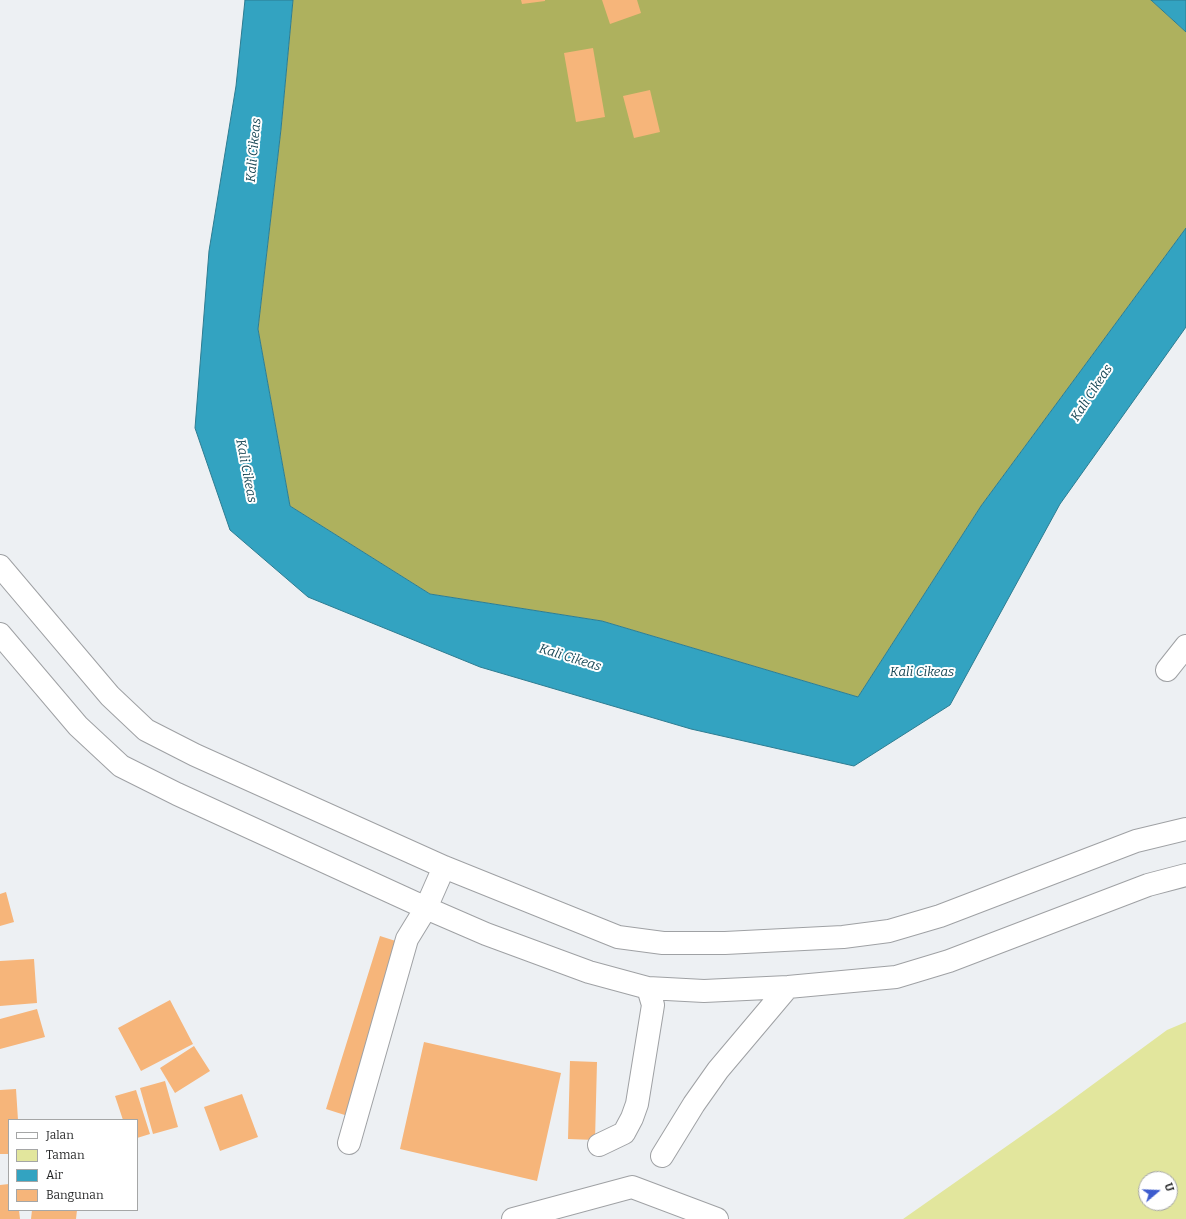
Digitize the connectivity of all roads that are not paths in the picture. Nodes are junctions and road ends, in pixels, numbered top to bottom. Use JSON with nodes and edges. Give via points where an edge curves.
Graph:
{"nodes":[{"id":1,"x":0,"y":566,"type":"edge"},
{"id":2,"x":0,"y":634,"type":"edge"},
{"id":3,"x":1186,"y":646,"type":"edge"},
{"id":4,"x":1167,"y":670,"type":"dead end"},
{"id":5,"x":1186,"y":829,"type":"edge"},
{"id":6,"x":444,"y":868,"type":"junction"},
{"id":7,"x":1186,"y":875,"type":"edge"},
{"id":8,"x":426,"y":908,"type":"junction"},
{"id":9,"x":648,"y":988,"type":"junction"},
{"id":10,"x":788,"y":988,"type":"junction"},
{"id":11,"x":349,"y":1143,"type":"dead end"},
{"id":12,"x":599,"y":1145,"type":"dead end"},
{"id":13,"x":662,"y":1156,"type":"dead end"},
{"id":14,"x":513,"y":1219,"type":"edge"},
{"id":15,"x":717,"y":1219,"type":"edge"}],
"edges":[{"from":1,"to":6,"type":"street","via":[[110,696],[146,730],[195,755]]},
{"from":2,"to":8,"type":"street","via":[[78,726],[121,766]]},
{"from":3,"to":4,"type":"street"},
{"from":5,"to":6,"type":"street","via":[[1136,841],[940,916],[889,931],[843,937],[725,943],[663,943],[618,937]]},
{"from":6,"to":8,"type":"street"},
{"from":7,"to":10,"type":"street","via":[[1148,885],[949,961],[896,977]]},
{"from":8,"to":9,"type":"street","via":[[486,934],[589,972]]},
{"from":8,"to":11,"type":"street","via":[[407,939]]},
{"from":9,"to":10,"type":"street","via":[[704,991]]},
{"from":9,"to":12,"type":"street","via":[[653,1005],[637,1104],[624,1133]]},
{"from":10,"to":13,"type":"street","via":[[718,1070]]},
{"from":14,"to":15,"type":"street","via":[[632,1187]]}]}
